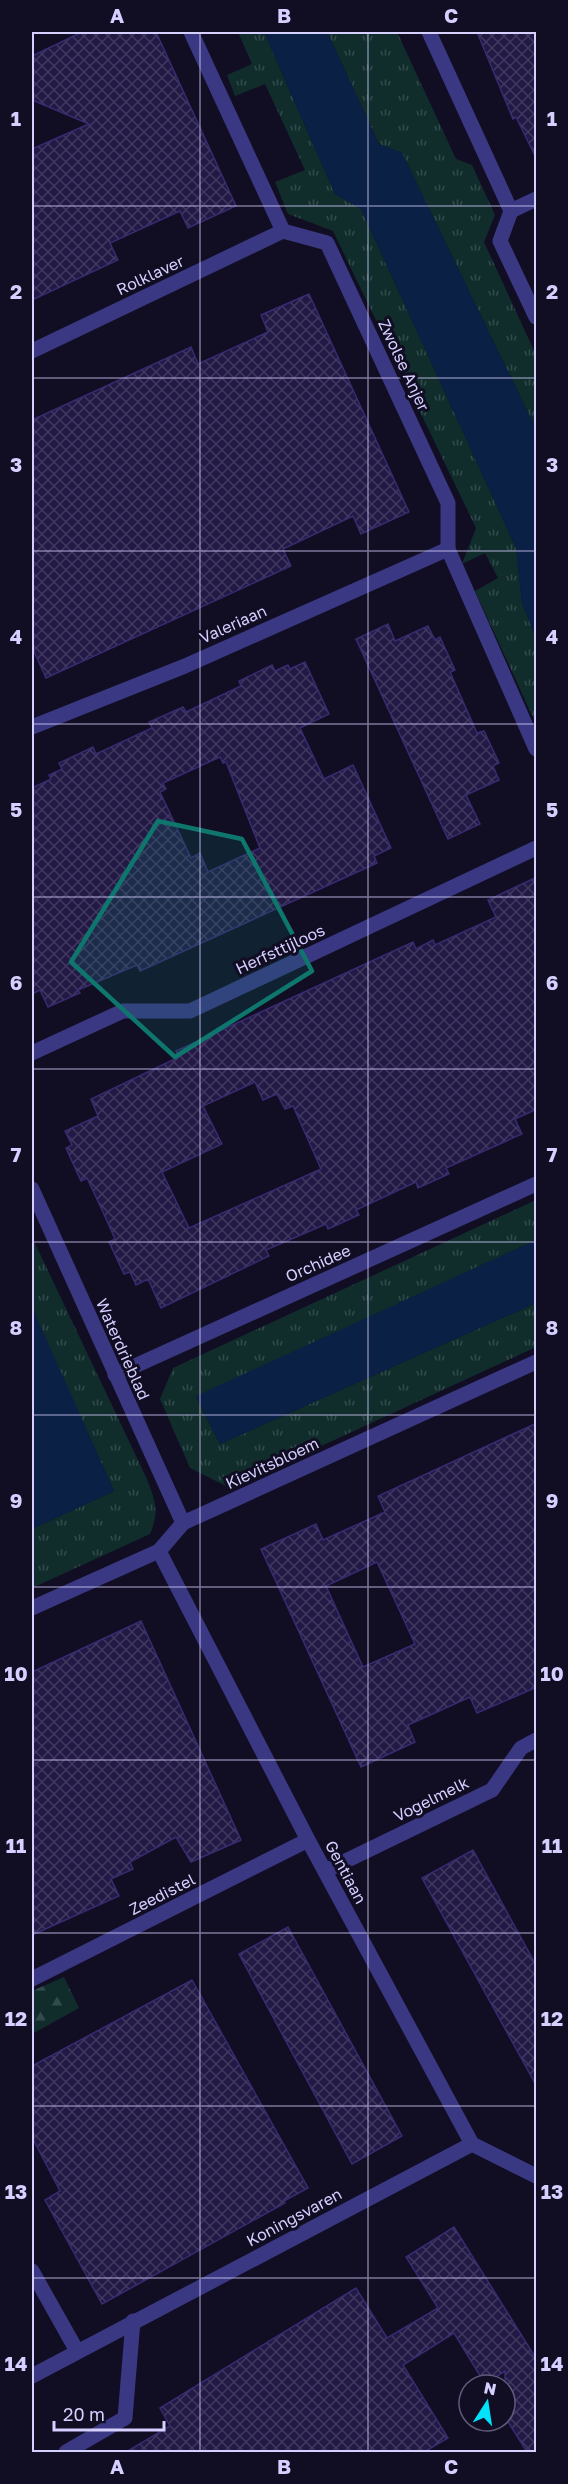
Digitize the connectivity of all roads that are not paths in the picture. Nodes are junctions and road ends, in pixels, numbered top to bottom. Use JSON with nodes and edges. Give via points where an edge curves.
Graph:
{"nodes":[{"id":1,"x":191,"y":32,"type":"edge"},
{"id":2,"x":429,"y":32,"type":"edge"},
{"id":3,"x":537,"y":199,"type":"edge"},
{"id":4,"x":512,"y":211,"type":"junction"},
{"id":5,"x":283,"y":231,"type":"junction"},
{"id":6,"x":537,"y":317,"type":"edge"},
{"id":7,"x":32,"y":351,"type":"edge"},
{"id":8,"x":448,"y":549,"type":"junction"},
{"id":9,"x":32,"y":727,"type":"edge"},
{"id":10,"x":537,"y":749,"type":"edge"},
{"id":11,"x":537,"y":848,"type":"edge"},
{"id":12,"x":32,"y":1053,"type":"edge"},
{"id":13,"x":537,"y":1184,"type":"edge"},
{"id":14,"x":32,"y":1189,"type":"edge"},
{"id":15,"x":537,"y":1362,"type":"edge"},
{"id":16,"x":115,"y":1375,"type":"junction"},
{"id":17,"x":183,"y":1523,"type":"junction"},
{"id":18,"x":159,"y":1551,"type":"junction"},
{"id":19,"x":32,"y":1608,"type":"edge"},
{"id":20,"x":537,"y":1740,"type":"edge"},
{"id":21,"x":308,"y":1840,"type":"junction"},
{"id":22,"x":325,"y":1871,"type":"junction"},
{"id":23,"x":32,"y":1979,"type":"edge"},
{"id":24,"x":472,"y":2144,"type":"junction"},
{"id":25,"x":537,"y":2176,"type":"edge"},
{"id":26,"x":32,"y":2271,"type":"edge"},
{"id":27,"x":133,"y":2321,"type":"junction"},
{"id":28,"x":77,"y":2351,"type":"junction"},
{"id":29,"x":32,"y":2376,"type":"edge"},
{"id":30,"x":66,"y":2452,"type":"edge"}],
"edges":[{"from":1,"to":5,"type":"street"},
{"from":2,"to":4,"type":"street"},
{"from":3,"to":4,"type":"street"},
{"from":4,"to":6,"type":"street","via":[[500,241]]},
{"from":5,"to":7,"type":"street","name":"Rolklaver"},
{"from":5,"to":8,"type":"street","name":"Zwolse Anjer","via":[[327,243],[448,503]]},
{"from":8,"to":9,"type":"street","name":"Valeriaan","via":[[185,666]]},
{"from":8,"to":10,"type":"street","name":"Zwolse Anjer"},
{"from":11,"to":12,"type":"street","name":"Herfsttijloos","via":[[190,1011],[123,1011]]},
{"from":13,"to":16,"type":"street","name":"Orchidee"},
{"from":14,"to":16,"type":"street","name":"Waterdrieblad"},
{"from":15,"to":17,"type":"street","name":"Kievitsbloem"},
{"from":16,"to":17,"type":"street","name":"Waterdrieblad"},
{"from":17,"to":18,"type":"street","name":"Kievitsbloem"},
{"from":18,"to":19,"type":"street","name":"Kievitsbloem"},
{"from":18,"to":21,"type":"street","name":"Gentiaan"},
{"from":20,"to":22,"type":"street","name":"Vogelmelk","via":[[520,1748],[492,1790]]},
{"from":21,"to":22,"type":"street","name":"Gentiaan"},
{"from":21,"to":23,"type":"street","name":"Zeedistel"},
{"from":22,"to":24,"type":"street","name":"Gentiaan"},
{"from":24,"to":25,"type":"street"},
{"from":24,"to":27,"type":"street","name":"Koningsvaren"},
{"from":26,"to":28,"type":"street"},
{"from":27,"to":28,"type":"street","name":"Koningsvaren"},
{"from":27,"to":30,"type":"street","via":[[125,2418]]},
{"from":28,"to":29,"type":"street","name":"Koningsvaren"}]}
